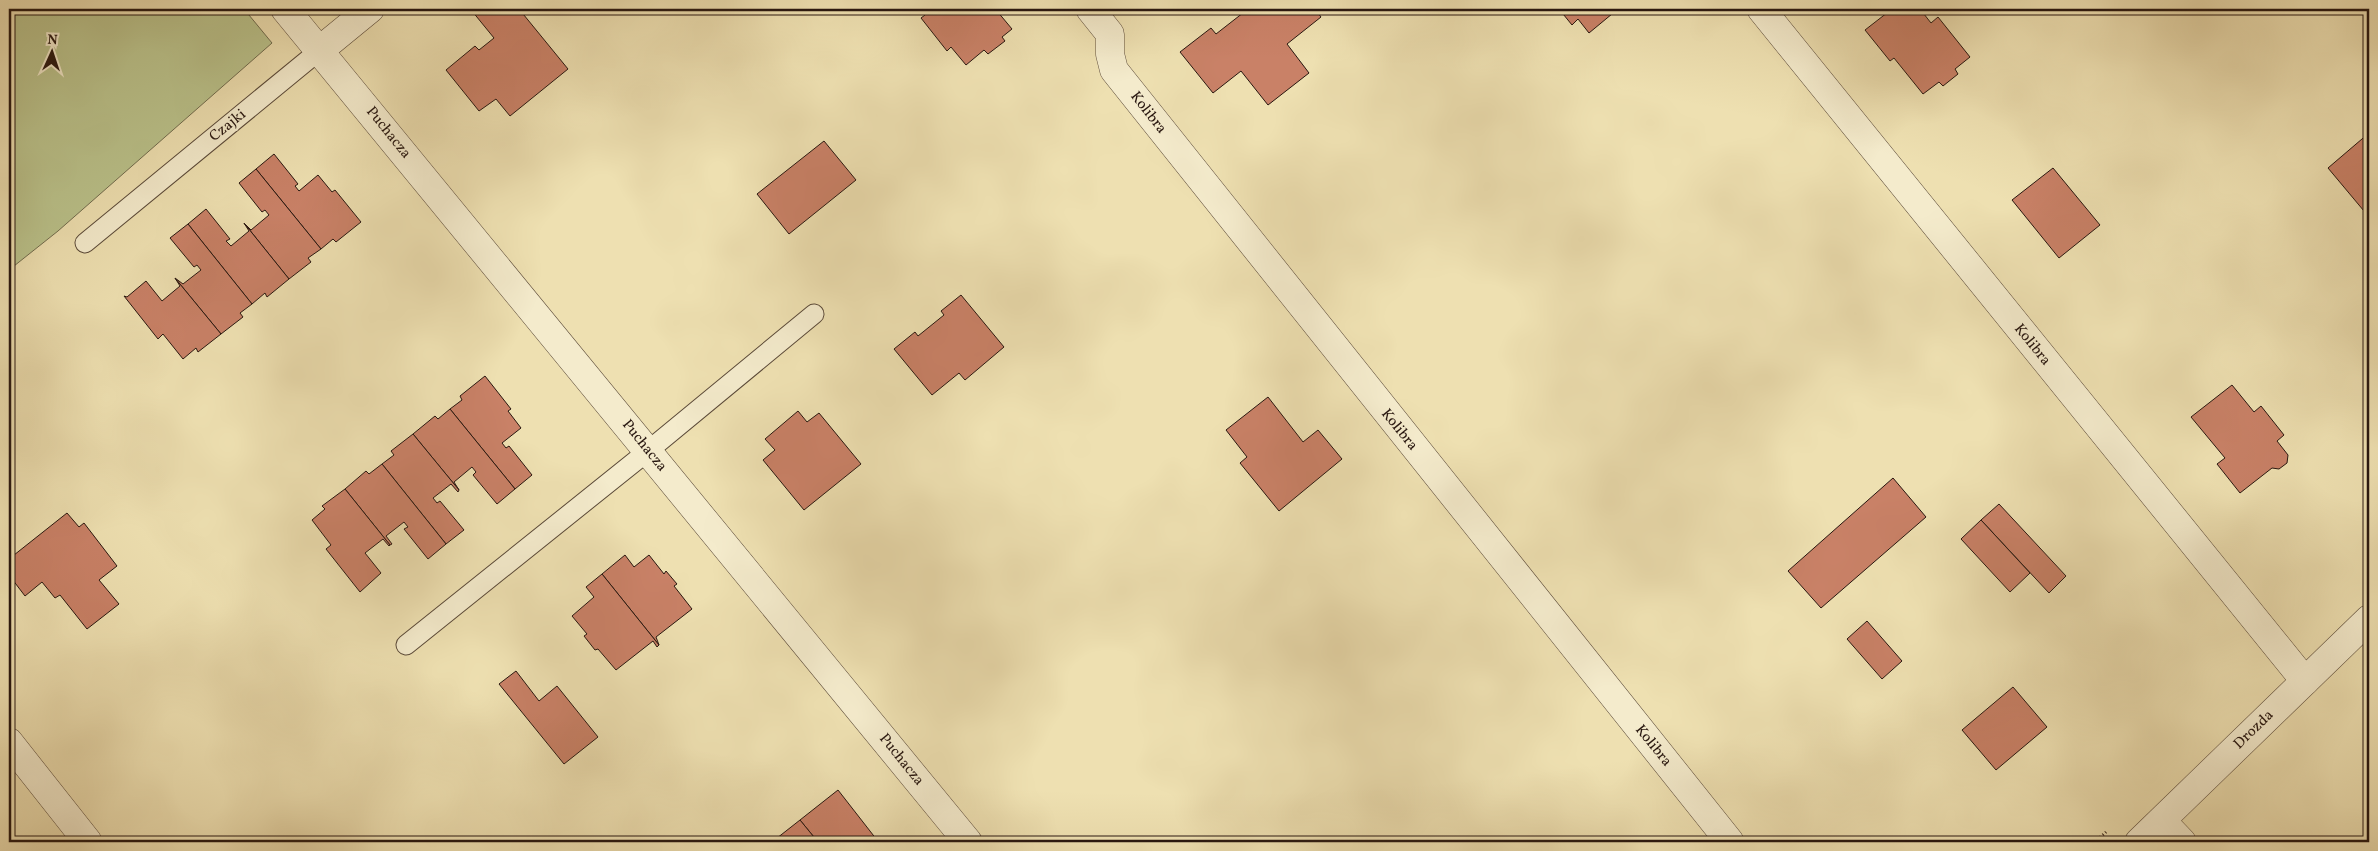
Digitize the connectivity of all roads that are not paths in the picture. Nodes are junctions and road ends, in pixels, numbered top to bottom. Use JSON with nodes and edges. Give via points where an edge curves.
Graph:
{"nodes":[{"id":1,"x":285,"y":9,"type":"edge"},
{"id":2,"x":370,"y":9,"type":"edge"},
{"id":3,"x":1090,"y":9,"type":"edge"},
{"id":4,"x":1761,"y":9,"type":"edge"},
{"id":5,"x":320,"y":50,"type":"junction"},
{"id":6,"x":85,"y":243,"type":"dead end"},
{"id":7,"x":814,"y":314,"type":"dead end"},
{"id":8,"x":648,"y":451,"type":"junction"},
{"id":9,"x":2369,"y":619,"type":"edge"},
{"id":10,"x":406,"y":645,"type":"dead end"},
{"id":11,"x":2305,"y":681,"type":"junction"},
{"id":12,"x":9,"y":742,"type":"edge"},
{"id":13,"x":2162,"y":821,"type":"junction"},
{"id":14,"x":88,"y":842,"type":"edge"},
{"id":15,"x":968,"y":842,"type":"edge"},
{"id":16,"x":1730,"y":842,"type":"edge"},
{"id":17,"x":2139,"y":842,"type":"edge"},
{"id":18,"x":2182,"y":842,"type":"edge"}],
"edges":[{"from":1,"to":5,"type":"street","name":"Puchacza"},
{"from":2,"to":5,"type":"street","name":"Czajki"},
{"from":3,"to":16,"type":"street","name":"Kolibra","via":[[1110,34],[1114,70]]},
{"from":4,"to":11,"type":"street","name":"Kolibra"},
{"from":5,"to":6,"type":"lane","name":"Czajki"},
{"from":5,"to":8,"type":"street","name":"Puchacza"},
{"from":7,"to":8,"type":"lane"},
{"from":8,"to":10,"type":"lane"},
{"from":8,"to":15,"type":"street","name":"Puchacza"},
{"from":9,"to":11,"type":"street","name":"Drozda"},
{"from":11,"to":13,"type":"street","name":"Drozda"},
{"from":12,"to":14,"type":"street"},
{"from":13,"to":17,"type":"street","name":"Drozda"},
{"from":13,"to":18,"type":"street"}]}
